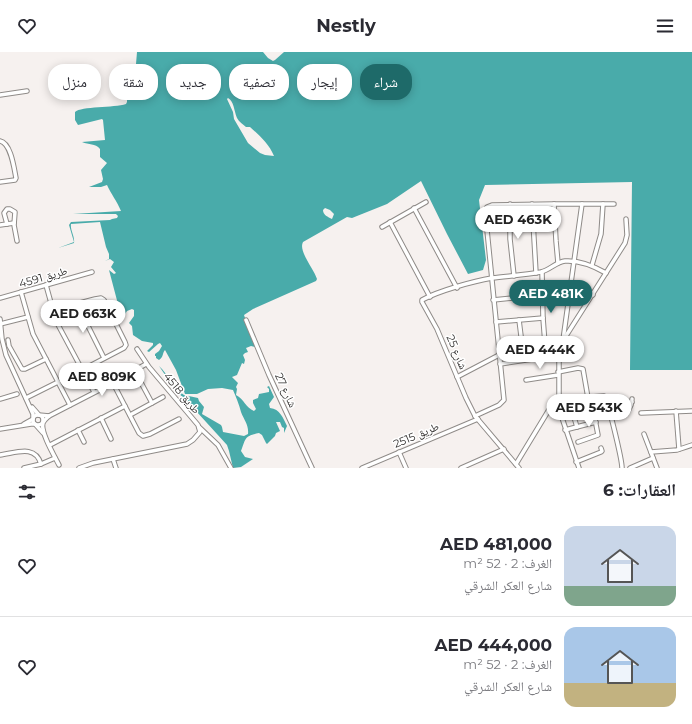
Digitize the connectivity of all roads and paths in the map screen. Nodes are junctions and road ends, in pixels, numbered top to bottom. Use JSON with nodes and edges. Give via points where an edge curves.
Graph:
{"nodes":[{"id":1,"x":27,"y":91,"type":"dead end"},
{"id":2,"x":0,"y":95,"type":"edge"},
{"id":3,"x":0,"y":141,"type":"edge"},
{"id":4,"x":0,"y":182,"type":"edge"},
{"id":5,"x":426,"y":202,"type":"dead end"},
{"id":6,"x":510,"y":204,"type":"junction"},
{"id":7,"x":532,"y":204,"type":"junction"},
{"id":8,"x":554,"y":204,"type":"junction"},
{"id":9,"x":582,"y":204,"type":"junction"},
{"id":10,"x":603,"y":204,"type":"junction"},
{"id":11,"x":614,"y":204,"type":"dead end"},
{"id":12,"x":414,"y":208,"type":"junction"},
{"id":13,"x":626,"y":219,"type":"dead end"},
{"id":14,"x":390,"y":222,"type":"junction"},
{"id":15,"x":14,"y":223,"type":"junction"},
{"id":16,"x":7,"y":224,"type":"junction"},
{"id":17,"x":0,"y":225,"type":"edge"},
{"id":18,"x":382,"y":227,"type":"dead end"},
{"id":19,"x":18,"y":240,"type":"dead end"},
{"id":20,"x":574,"y":262,"type":"junction"},
{"id":21,"x":558,"y":263,"type":"junction"},
{"id":22,"x":592,"y":265,"type":"junction"},
{"id":23,"x":92,"y":272,"type":"dead end"},
{"id":24,"x":542,"y":272,"type":"junction"},
{"id":25,"x":536,"y":273,"type":"junction"},
{"id":26,"x":606,"y":274,"type":"junction"},
{"id":27,"x":514,"y":276,"type":"junction"},
{"id":28,"x":491,"y":279,"type":"junction"},
{"id":29,"x":46,"y":285,"type":"junction"},
{"id":30,"x":571,"y":286,"type":"junction"},
{"id":31,"x":457,"y":288,"type":"junction"},
{"id":32,"x":21,"y":292,"type":"junction"},
{"id":33,"x":542,"y":295,"type":"junction"},
{"id":34,"x":593,"y":295,"type":"junction"},
{"id":35,"x":430,"y":297,"type":"junction"},
{"id":36,"x":0,"y":298,"type":"edge"},
{"id":37,"x":494,"y":300,"type":"junction"},
{"id":38,"x":76,"y":304,"type":"junction"},
{"id":39,"x":52,"y":310,"type":"junction"},
{"id":40,"x":28,"y":317,"type":"junction"},
{"id":41,"x":543,"y":318,"type":"junction"},
{"id":42,"x":0,"y":319,"type":"edge"},
{"id":43,"x":246,"y":320,"type":"dead end"},
{"id":44,"x":519,"y":320,"type":"junction"},
{"id":45,"x":496,"y":322,"type":"junction"},
{"id":46,"x":0,"y":324,"type":"edge"},
{"id":47,"x":8,"y":340,"type":"dead end"},
{"id":48,"x":563,"y":340,"type":"junction"},
{"id":49,"x":137,"y":349,"type":"dead end"},
{"id":50,"x":499,"y":355,"type":"junction"},
{"id":51,"x":559,"y":355,"type":"junction"},
{"id":52,"x":546,"y":357,"type":"junction"},
{"id":53,"x":104,"y":358,"type":"junction"},
{"id":54,"x":46,"y":359,"type":"junction"},
{"id":55,"x":524,"y":360,"type":"junction"},
{"id":56,"x":146,"y":364,"type":"junction"},
{"id":57,"x":500,"y":364,"type":"junction"},
{"id":58,"x":82,"y":370,"type":"junction"},
{"id":59,"x":558,"y":374,"type":"junction"},
{"id":60,"x":138,"y":377,"type":"dead end"},
{"id":61,"x":457,"y":377,"type":"junction"},
{"id":62,"x":526,"y":380,"type":"dead end"},
{"id":63,"x":58,"y":382,"type":"junction"},
{"id":64,"x":113,"y":383,"type":"junction"},
{"id":65,"x":94,"y":392,"type":"junction"},
{"id":66,"x":17,"y":394,"type":"dead end"},
{"id":67,"x":163,"y":397,"type":"dead end"},
{"id":68,"x":26,"y":398,"type":"junction"},
{"id":69,"x":588,"y":398,"type":"junction"},
{"id":70,"x":0,"y":400,"type":"edge"},
{"id":71,"x":632,"y":401,"type":"dead end"},
{"id":72,"x":152,"y":403,"type":"junction"},
{"id":73,"x":558,"y":404,"type":"junction"},
{"id":74,"x":70,"y":405,"type":"junction"},
{"id":75,"x":608,"y":405,"type":"junction"},
{"id":76,"x":125,"y":406,"type":"junction"},
{"id":77,"x":31,"y":407,"type":"junction"},
{"id":78,"x":593,"y":409,"type":"junction"},
{"id":79,"x":676,"y":411,"type":"junction"},
{"id":80,"x":692,"y":411,"type":"edge"},
{"id":81,"x":641,"y":413,"type":"dead end"},
{"id":82,"x":130,"y":414,"type":"junction"},
{"id":83,"x":573,"y":414,"type":"junction"},
{"id":84,"x":39,"y":415,"type":"junction"},
{"id":85,"x":610,"y":415,"type":"junction"},
{"id":86,"x":49,"y":416,"type":"junction"},
{"id":87,"x":561,"y":417,"type":"junction"},
{"id":88,"x":101,"y":418,"type":"junction"},
{"id":89,"x":477,"y":418,"type":"junction"},
{"id":90,"x":33,"y":419,"type":"junction"},
{"id":91,"x":179,"y":419,"type":"dead end"},
{"id":92,"x":43,"y":422,"type":"junction"},
{"id":93,"x":596,"y":422,"type":"junction"},
{"id":94,"x":24,"y":424,"type":"junction"},
{"id":95,"x":35,"y":424,"type":"junction"},
{"id":96,"x":199,"y":427,"type":"junction"},
{"id":97,"x":577,"y":427,"type":"junction"},
{"id":98,"x":0,"y":430,"type":"edge"},
{"id":99,"x":78,"y":430,"type":"junction"},
{"id":100,"x":565,"y":430,"type":"junction"},
{"id":101,"x":44,"y":433,"type":"junction"},
{"id":102,"x":644,"y":434,"type":"dead end"},
{"id":103,"x":111,"y":439,"type":"dead end"},
{"id":104,"x":84,"y":442,"type":"dead end"},
{"id":105,"x":578,"y":442,"type":"dead end"},
{"id":106,"x":50,"y":445,"type":"junction"},
{"id":107,"x":692,"y":445,"type":"edge"},
{"id":108,"x":601,"y":448,"type":"dead end"},
{"id":109,"x":504,"y":449,"type":"junction"},
{"id":110,"x":679,"y":449,"type":"junction"},
{"id":111,"x":399,"y":452,"type":"junction"},
{"id":112,"x":651,"y":452,"type":"junction"},
{"id":113,"x":0,"y":455,"type":"edge"},
{"id":114,"x":55,"y":458,"type":"junction"},
{"id":115,"x":653,"y":458,"type":"junction"},
{"id":116,"x":113,"y":459,"type":"junction"},
{"id":117,"x":576,"y":462,"type":"junction"},
{"id":118,"x":41,"y":464,"type":"junction"},
{"id":119,"x":516,"y":464,"type":"junction"},
{"id":120,"x":59,"y":465,"type":"dead end"},
{"id":121,"x":632,"y":467,"type":"edge"},
{"id":122,"x":24,"y":468,"type":"edge"},
{"id":123,"x":79,"y":468,"type":"edge"},
{"id":124,"x":116,"y":468,"type":"edge"},
{"id":125,"x":231,"y":468,"type":"edge"},
{"id":126,"x":312,"y":468,"type":"edge"},
{"id":127,"x":362,"y":468,"type":"edge"},
{"id":128,"x":406,"y":468,"type":"edge"},
{"id":129,"x":461,"y":468,"type":"edge"},
{"id":130,"x":519,"y":468,"type":"edge"},
{"id":131,"x":579,"y":468,"type":"edge"},
{"id":132,"x":622,"y":468,"type":"edge"},
{"id":133,"x":657,"y":468,"type":"edge"}],
"edges":[{"from":1,"to":2,"type":"street"},
{"from":3,"to":4,"type":"street","via":[[7,145],[16,178]]},
{"from":5,"to":12,"type":"street"},
{"from":6,"to":7,"type":"street"},
{"from":6,"to":27,"type":"street"},
{"from":6,"to":28,"type":"street","via":[[489,206],[485,210]]},
{"from":7,"to":8,"type":"street"},
{"from":7,"to":25,"type":"street"},
{"from":8,"to":9,"type":"street"},
{"from":8,"to":21,"type":"street"},
{"from":9,"to":10,"type":"street"},
{"from":9,"to":20,"type":"street"},
{"from":10,"to":11,"type":"street"},
{"from":10,"to":22,"type":"street","via":[[601,234]]},
{"from":12,"to":14,"type":"street"},
{"from":12,"to":31,"type":"street"},
{"from":13,"to":26,"type":"street","via":[[627,240]]},
{"from":14,"to":18,"type":"street"},
{"from":14,"to":35,"type":"street"},
{"from":15,"to":16,"type":"street"},
{"from":15,"to":16,"type":"street","via":[[15,212],[9,209],[4,213]]},
{"from":15,"to":19,"type":"street"},
{"from":16,"to":17,"type":"street"},
{"from":20,"to":21,"type":"street"},
{"from":20,"to":22,"type":"street"},
{"from":20,"to":30,"type":"street"},
{"from":21,"to":24,"type":"street"},
{"from":22,"to":26,"type":"street"},
{"from":23,"to":29,"type":"street","name":"طريق 4591"},
{"from":24,"to":25,"type":"street"},
{"from":24,"to":33,"type":"street"},
{"from":25,"to":27,"type":"street"},
{"from":26,"to":34,"type":"street"},
{"from":27,"to":28,"type":"street"},
{"from":28,"to":31,"type":"street"},
{"from":28,"to":37,"type":"street"},
{"from":29,"to":32,"type":"street","name":"طريق 4591"},
{"from":29,"to":39,"type":"street"},
{"from":30,"to":34,"type":"street","via":[[577,286]]},
{"from":30,"to":48,"type":"street"},
{"from":31,"to":35,"type":"street"},
{"from":32,"to":36,"type":"street","name":"طريق 4591"},
{"from":32,"to":40,"type":"street"},
{"from":33,"to":37,"type":"street"},
{"from":33,"to":41,"type":"street"},
{"from":34,"to":48,"type":"street"},
{"from":35,"to":61,"type":"street","name":"شارع 25","via":[[423,299],[422,302],[437,329]]},
{"from":37,"to":45,"type":"street"},
{"from":38,"to":39,"type":"street"},
{"from":38,"to":53,"type":"street"},
{"from":38,"to":53,"type":"street","via":[[95,298],[102,299],[125,342],[124,348]]},
{"from":39,"to":58,"type":"street"},
{"from":40,"to":46,"type":"street"},
{"from":40,"to":54,"type":"street","via":[[33,334]]},
{"from":41,"to":44,"type":"street"},
{"from":41,"to":52,"type":"street"},
{"from":42,"to":46,"type":"street"},
{"from":43,"to":126,"type":"street","name":"شارع 27"},
{"from":44,"to":45,"type":"street"},
{"from":44,"to":55,"type":"street"},
{"from":45,"to":50,"type":"street"},
{"from":46,"to":68,"type":"street","via":[[6,355]]},
{"from":47,"to":54,"type":"street","via":[[22,369]]},
{"from":48,"to":51,"type":"street"},
{"from":49,"to":56,"type":"street","name":"طريق 4518"},
{"from":50,"to":57,"type":"street"},
{"from":50,"to":61,"type":"street"},
{"from":51,"to":52,"type":"street"},
{"from":51,"to":59,"type":"street"},
{"from":52,"to":55,"type":"street"},
{"from":53,"to":58,"type":"street"},
{"from":54,"to":63,"type":"street"},
{"from":55,"to":57,"type":"street"},
{"from":56,"to":64,"type":"street"},
{"from":56,"to":96,"type":"street","name":"طريق 4518"},
{"from":57,"to":89,"type":"street","name":"طريق 2515","via":[[504,400]]},
{"from":58,"to":65,"type":"street"},
{"from":59,"to":62,"type":"street"},
{"from":59,"to":69,"type":"street","via":[[582,369]]},
{"from":59,"to":73,"type":"street"},
{"from":60,"to":72,"type":"street"},
{"from":61,"to":89,"type":"street","name":"شارع 25"},
{"from":63,"to":68,"type":"street"},
{"from":63,"to":74,"type":"street"},
{"from":64,"to":65,"type":"street"},
{"from":64,"to":76,"type":"street"},
{"from":65,"to":74,"type":"street"},
{"from":66,"to":70,"type":"street"},
{"from":67,"to":72,"type":"street"},
{"from":68,"to":77,"type":"street"},
{"from":69,"to":73,"type":"street"},
{"from":69,"to":75,"type":"street","via":[[602,396],[606,398]]},
{"from":71,"to":85,"type":"street","via":[[630,409],[626,412]]},
{"from":72,"to":82,"type":"street"},
{"from":73,"to":87,"type":"street"},
{"from":73,"to":119,"type":"street","via":[[550,408]]},
{"from":74,"to":86,"type":"street"},
{"from":75,"to":78,"type":"street"},
{"from":75,"to":85,"type":"street"},
{"from":76,"to":82,"type":"street"},
{"from":76,"to":88,"type":"street"},
{"from":77,"to":84,"type":"street"},
{"from":77,"to":90,"type":"street"},
{"from":78,"to":83,"type":"street"},
{"from":78,"to":93,"type":"street"},
{"from":79,"to":80,"type":"street"},
{"from":79,"to":81,"type":"street"},
{"from":79,"to":110,"type":"street"},
{"from":82,"to":91,"type":"street","via":[[139,433],[145,436]]},
{"from":83,"to":87,"type":"street"},
{"from":83,"to":97,"type":"street"},
{"from":84,"to":86,"type":"street"},
{"from":84,"to":90,"type":"street"},
{"from":84,"to":92,"type":"street"},
{"from":85,"to":132,"type":"street"},
{"from":86,"to":92,"type":"street"},
{"from":87,"to":100,"type":"street"},
{"from":88,"to":99,"type":"street"},
{"from":88,"to":103,"type":"street"},
{"from":89,"to":109,"type":"street","name":"شارع 25"},
{"from":89,"to":111,"type":"street","name":"طريق 2515"},
{"from":90,"to":94,"type":"street"},
{"from":90,"to":95,"type":"street"},
{"from":92,"to":95,"type":"street","via":[[40,425]]},
{"from":92,"to":101,"type":"street"},
{"from":93,"to":97,"type":"street"},
{"from":93,"to":105,"type":"street","via":[[598,436]]},
{"from":94,"to":95,"type":"street"},
{"from":94,"to":98,"type":"street"},
{"from":95,"to":101,"type":"street"},
{"from":96,"to":116,"type":"street","name":"طريق 4518","via":[[197,437],[187,444]]},
{"from":96,"to":125,"type":"street","via":[[218,446]]},
{"from":97,"to":100,"type":"street"},
{"from":99,"to":104,"type":"street"},
{"from":99,"to":106,"type":"street"},
{"from":100,"to":117,"type":"street"},
{"from":101,"to":106,"type":"street"},
{"from":102,"to":112,"type":"street"},
{"from":106,"to":114,"type":"street"},
{"from":107,"to":110,"type":"street"},
{"from":108,"to":117,"type":"street","via":[[602,452]]},
{"from":109,"to":119,"type":"street","name":"شارع 25"},
{"from":109,"to":129,"type":"street"},
{"from":110,"to":112,"type":"street"},
{"from":111,"to":127,"type":"street","name":"طريق 2515"},
{"from":111,"to":128,"type":"street"},
{"from":112,"to":115,"type":"street"},
{"from":113,"to":118,"type":"street","via":[[30,451],[37,455]]},
{"from":114,"to":118,"type":"street"},
{"from":114,"to":120,"type":"street"},
{"from":115,"to":121,"type":"street"},
{"from":115,"to":133,"type":"street"},
{"from":116,"to":123,"type":"street","name":"طريق 4518"},
{"from":116,"to":124,"type":"street"},
{"from":117,"to":131,"type":"street"},
{"from":118,"to":122,"type":"street"},
{"from":119,"to":130,"type":"street","name":"شارع 25"}]}
